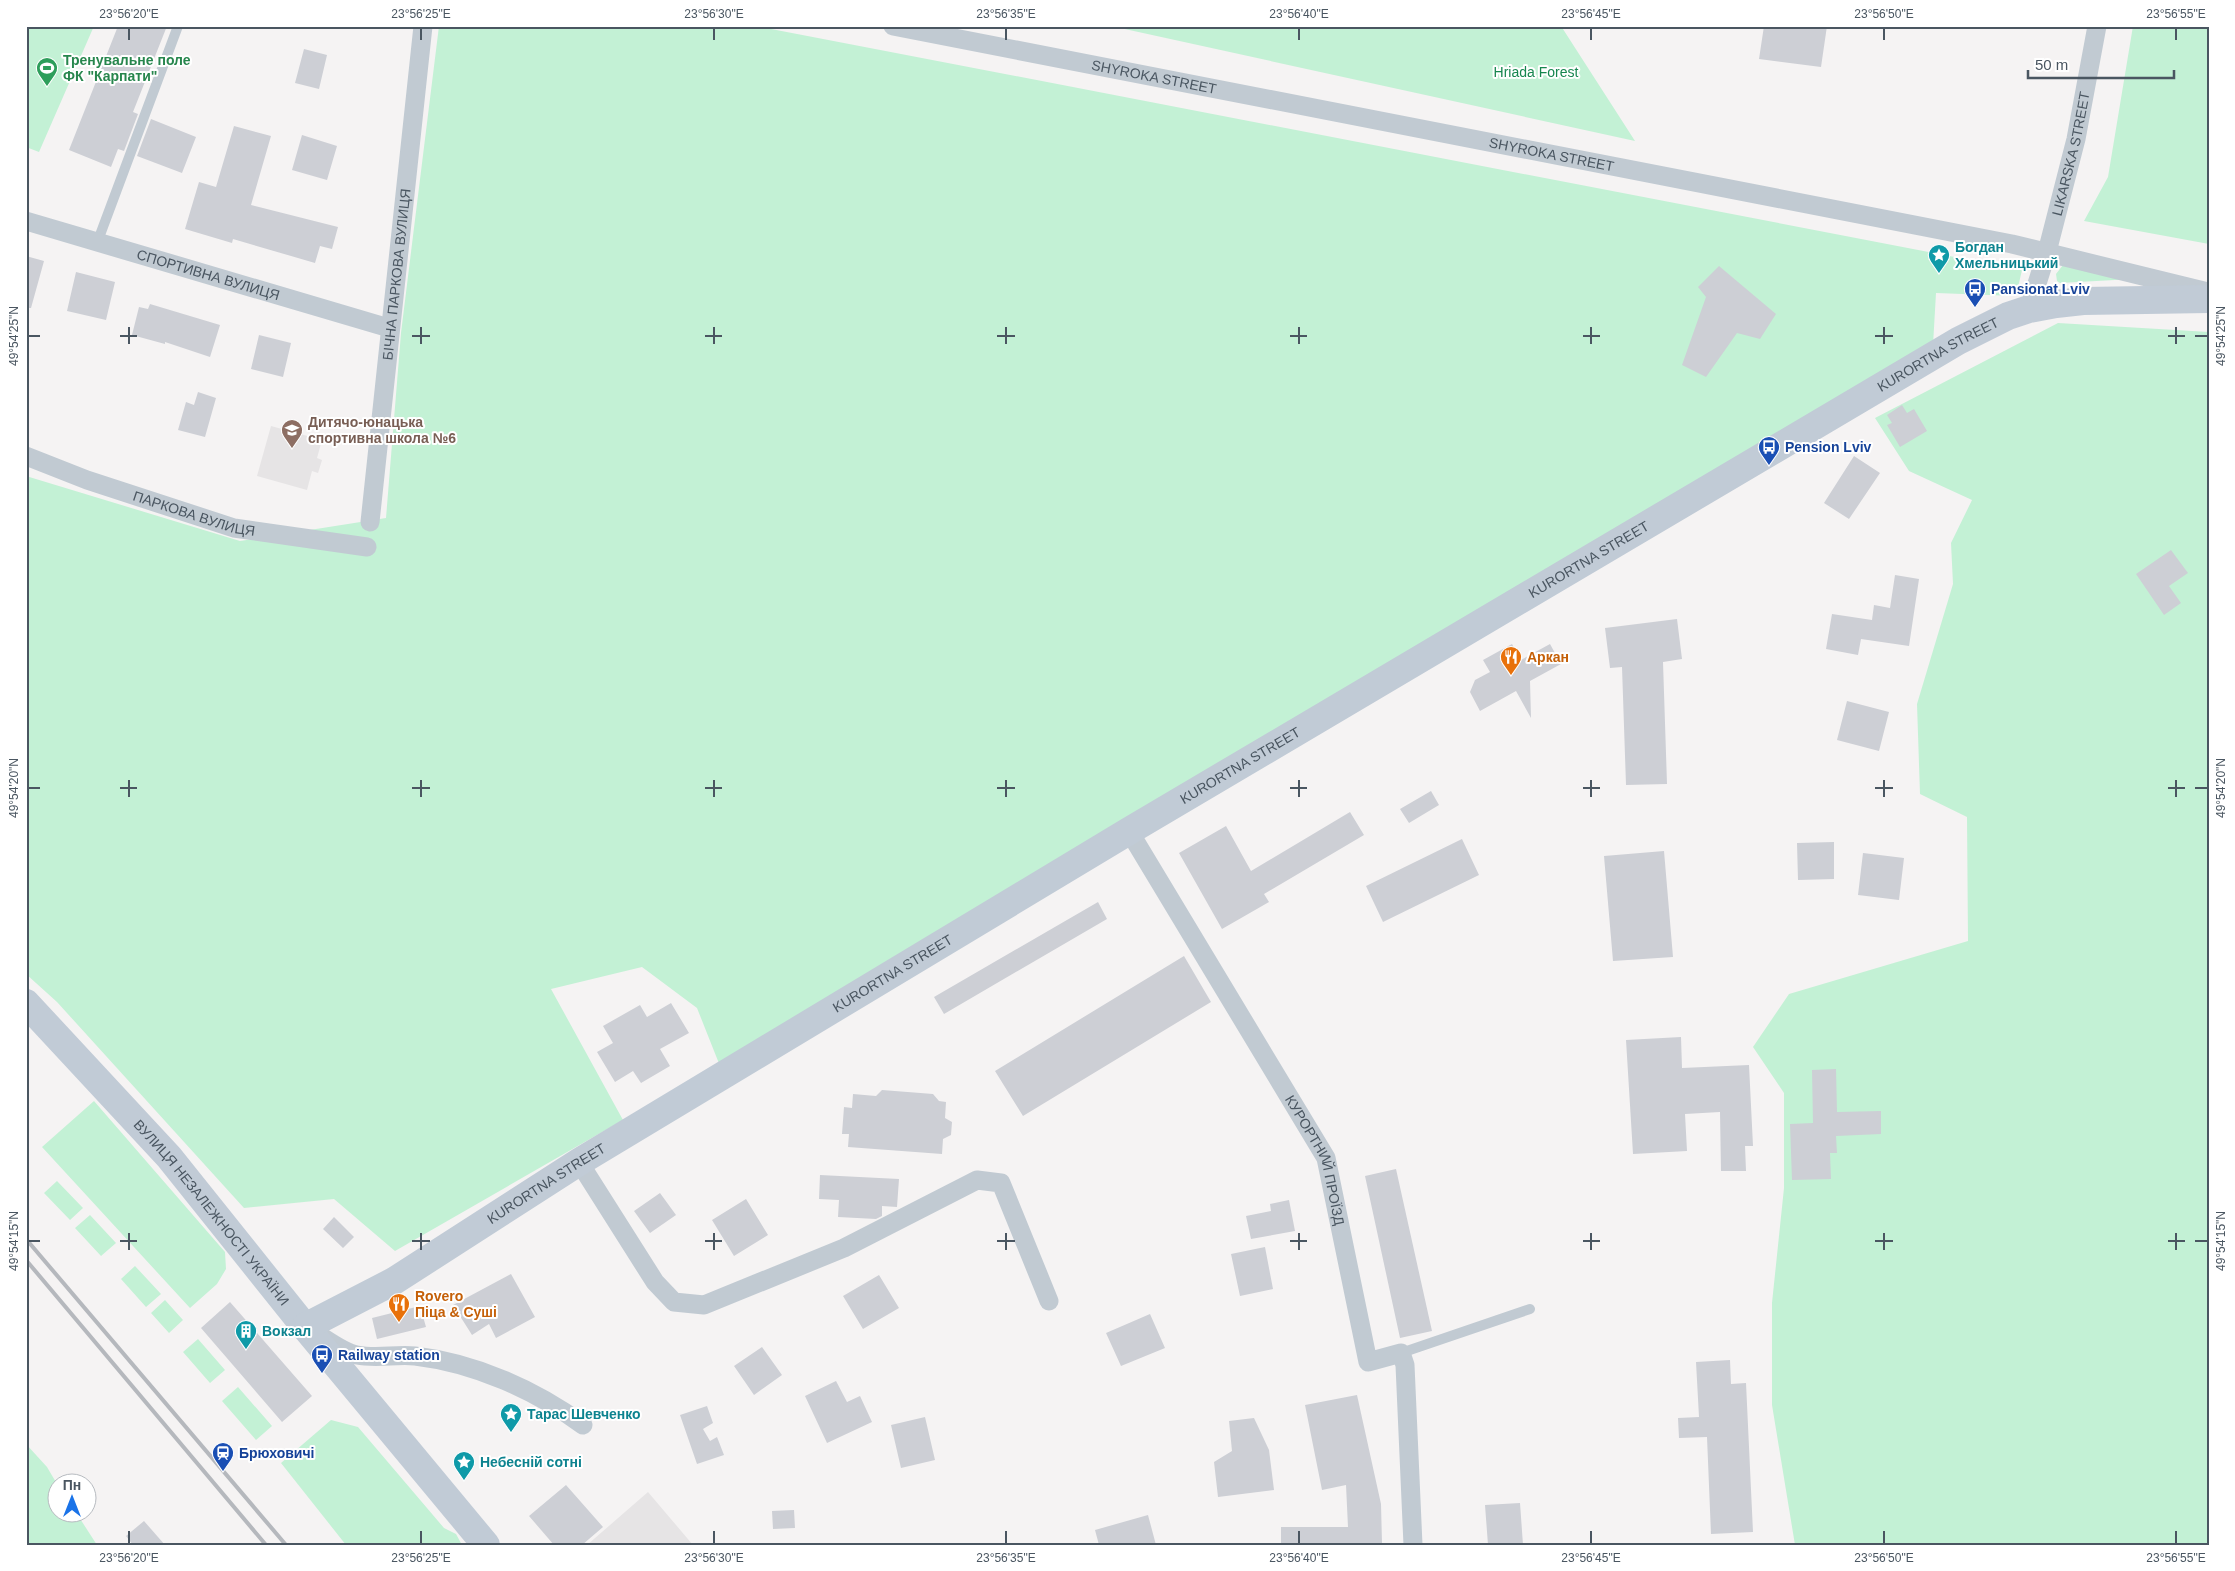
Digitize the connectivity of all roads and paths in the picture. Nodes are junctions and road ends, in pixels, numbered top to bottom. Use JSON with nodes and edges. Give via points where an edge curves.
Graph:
{"nodes":[{"id":1,"x":178,"y":26,"type":"edge"},
{"id":2,"x":423,"y":26,"type":"edge"},
{"id":3,"x":893,"y":26,"type":"edge"},
{"id":4,"x":2097,"y":26,"type":"edge"},
{"id":5,"x":26,"y":221,"type":"edge"},
{"id":6,"x":97,"y":243,"type":"junction"},
{"id":7,"x":2048,"y":252,"type":"junction"},
{"id":8,"x":2209,"y":292,"type":"edge"},
{"id":9,"x":2209,"y":299,"type":"edge"},
{"id":10,"x":2029,"y":309,"type":"junction"},
{"id":11,"x":389,"y":328,"type":"junction"},
{"id":12,"x":26,"y":456,"type":"edge"},
{"id":13,"x":370,"y":522,"type":"dead end"},
{"id":14,"x":367,"y":547,"type":"dead end"},
{"id":15,"x":1129,"y":831,"type":"junction"},
{"id":16,"x":26,"y":1003,"type":"edge"},
{"id":17,"x":579,"y":1162,"type":"junction"},
{"id":18,"x":1049,"y":1301,"type":"dead end"},
{"id":19,"x":1530,"y":1310,"type":"dead end"},
{"id":20,"x":305,"y":1327,"type":"junction"},
{"id":21,"x":1401,"y":1352,"type":"junction"},
{"id":22,"x":583,"y":1425,"type":"dead end"},
{"id":23,"x":486,"y":1545,"type":"edge"},
{"id":24,"x":1413,"y":1545,"type":"edge"}],
"edges":[{"from":1,"to":6,"type":"lane"},
{"from":2,"to":11,"type":"street","name":"БІЧНА ПАРКОВА ВУЛИЦЯ"},
{"from":3,"to":7,"type":"street","name":"SHYROKA STREET"},
{"from":4,"to":7,"type":"street","name":"LIKARSKA STREET","via":[[2076,139]]},
{"from":5,"to":6,"type":"street","name":"СПОРТИВНА ВУЛИЦЯ"},
{"from":6,"to":11,"type":"street","name":"СПОРТИВНА ВУЛИЦЯ"},
{"from":7,"to":8,"type":"street","name":"SHYROKA STREET"},
{"from":7,"to":10,"type":"street","name":"LIKARSKA STREET"},
{"from":9,"to":10,"type":"main road","name":"KURORTNA STREET","via":[[2083,301]]},
{"from":10,"to":15,"type":"main road","name":"KURORTNA STREET","via":[[1958,341]]},
{"from":11,"to":13,"type":"street","name":"БІЧНА ПАРКОВА ВУЛИЦЯ"},
{"from":12,"to":14,"type":"street","name":"ПАРКОВА ВУЛИЦЯ","via":[[87,480],[234,528]]},
{"from":15,"to":17,"type":"main road","name":"KURORTNA STREET"},
{"from":15,"to":21,"type":"street","name":"КУРОРТНИЙ ПРОЇЗД","via":[[1326,1158],[1368,1362]]},
{"from":16,"to":20,"type":"main road","name":"ВУЛИЦЯ НЕЗАЛЕЖНОСТІ УКРАЇНИ","via":[[169,1156]]},
{"from":17,"to":18,"type":"street","via":[[655,1282],[674,1302],[704,1305],[844,1248],[977,1180],[1001,1183]]},
{"from":17,"to":20,"type":"main road","name":"KURORTNA STREET","via":[[394,1281]]},
{"from":19,"to":21,"type":"lane","name":"КУРОРТНИЙ ПРОЇЗД"},
{"from":20,"to":22,"type":"street","via":[[356,1356],[415,1356],[471,1368],[556,1406]]},
{"from":20,"to":23,"type":"main road","name":"ВУЛИЦЯ НЕЗАЛЕЖНОСТІ УКРАЇНИ"},
{"from":21,"to":24,"type":"street","via":[[1405,1365]]}]}
